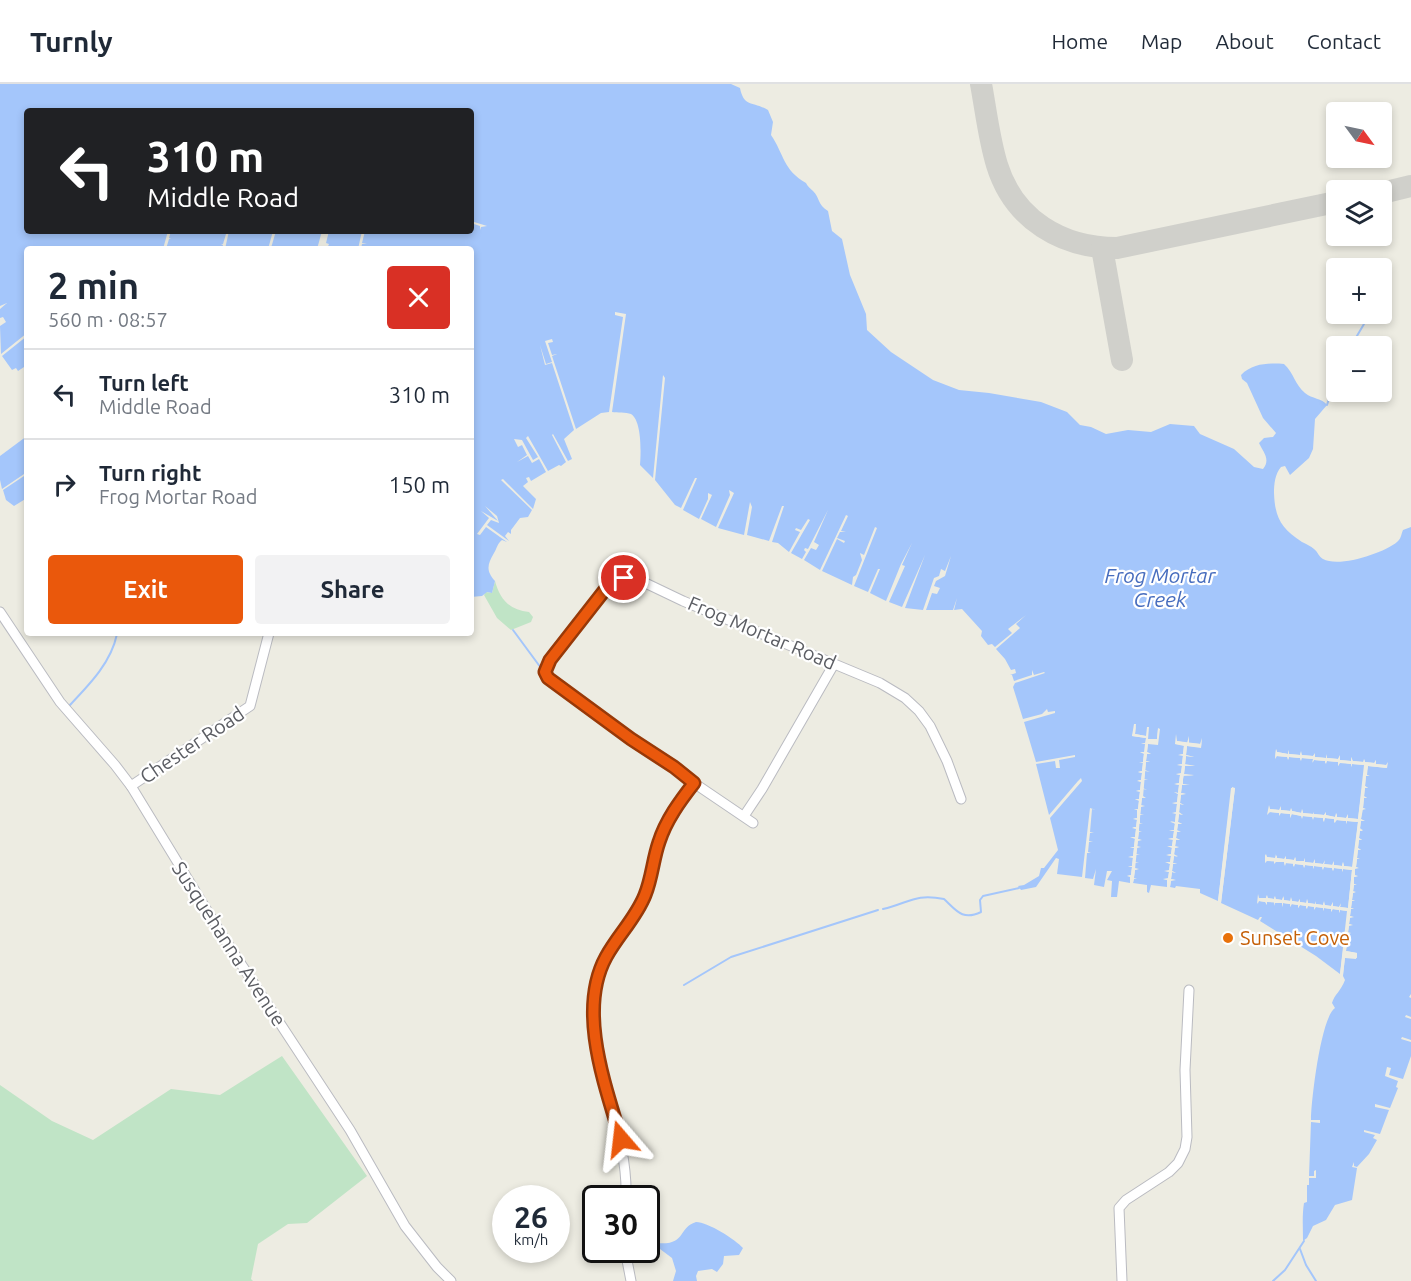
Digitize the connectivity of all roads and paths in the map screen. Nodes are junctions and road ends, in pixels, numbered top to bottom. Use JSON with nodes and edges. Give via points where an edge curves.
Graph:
{"nodes":[{"id":1,"x":0,"y":612,"type":"edge"},
{"id":2,"x":268,"y":636,"type":"edge"},
{"id":3,"x":834,"y":664,"type":"junction"},
{"id":4,"x":694,"y":783,"type":"junction"},
{"id":5,"x":130,"y":786,"type":"junction"},
{"id":6,"x":961,"y":800,"type":"dead end"},
{"id":7,"x":744,"y":816,"type":"junction"},
{"id":8,"x":753,"y":823,"type":"dead end"},
{"id":9,"x":1189,"y":990,"type":"dead end"},
{"id":10,"x":627,"y":1185,"type":"edge"},
{"id":11,"x":628,"y":1263,"type":"edge"},
{"id":12,"x":451,"y":1281,"type":"edge"},
{"id":13,"x":631,"y":1281,"type":"edge"},
{"id":14,"x":1122,"y":1281,"type":"edge"}],
"edges":[{"from":1,"to":5,"type":"street","name":"Susquehanna Avenue","via":[[60,702]]},
{"from":2,"to":5,"type":"street","name":"Chester Road","via":[[250,706]]},
{"from":3,"to":4,"type":"street","name":"Frog Mortar Road","via":[[637,579],[624,578],[604,591],[550,660],[545,672],[548,678]]},
{"from":3,"to":6,"type":"street","name":"Frog Mortar Road","via":[[890,688],[919,711],[936,737]]},
{"from":3,"to":7,"type":"street"},
{"from":4,"to":7,"type":"street"},
{"from":4,"to":10,"type":"street","via":[[664,830],[645,896],[606,956],[598,978],[595,1034],[621,1139]]},
{"from":5,"to":12,"type":"street","name":"Susquehanna Avenue","via":[[350,1130],[405,1226]]},
{"from":7,"to":8,"type":"street"},
{"from":9,"to":14,"type":"street","via":[[1185,1149],[1168,1172],[1119,1208]]},
{"from":11,"to":13,"type":"street"}]}
